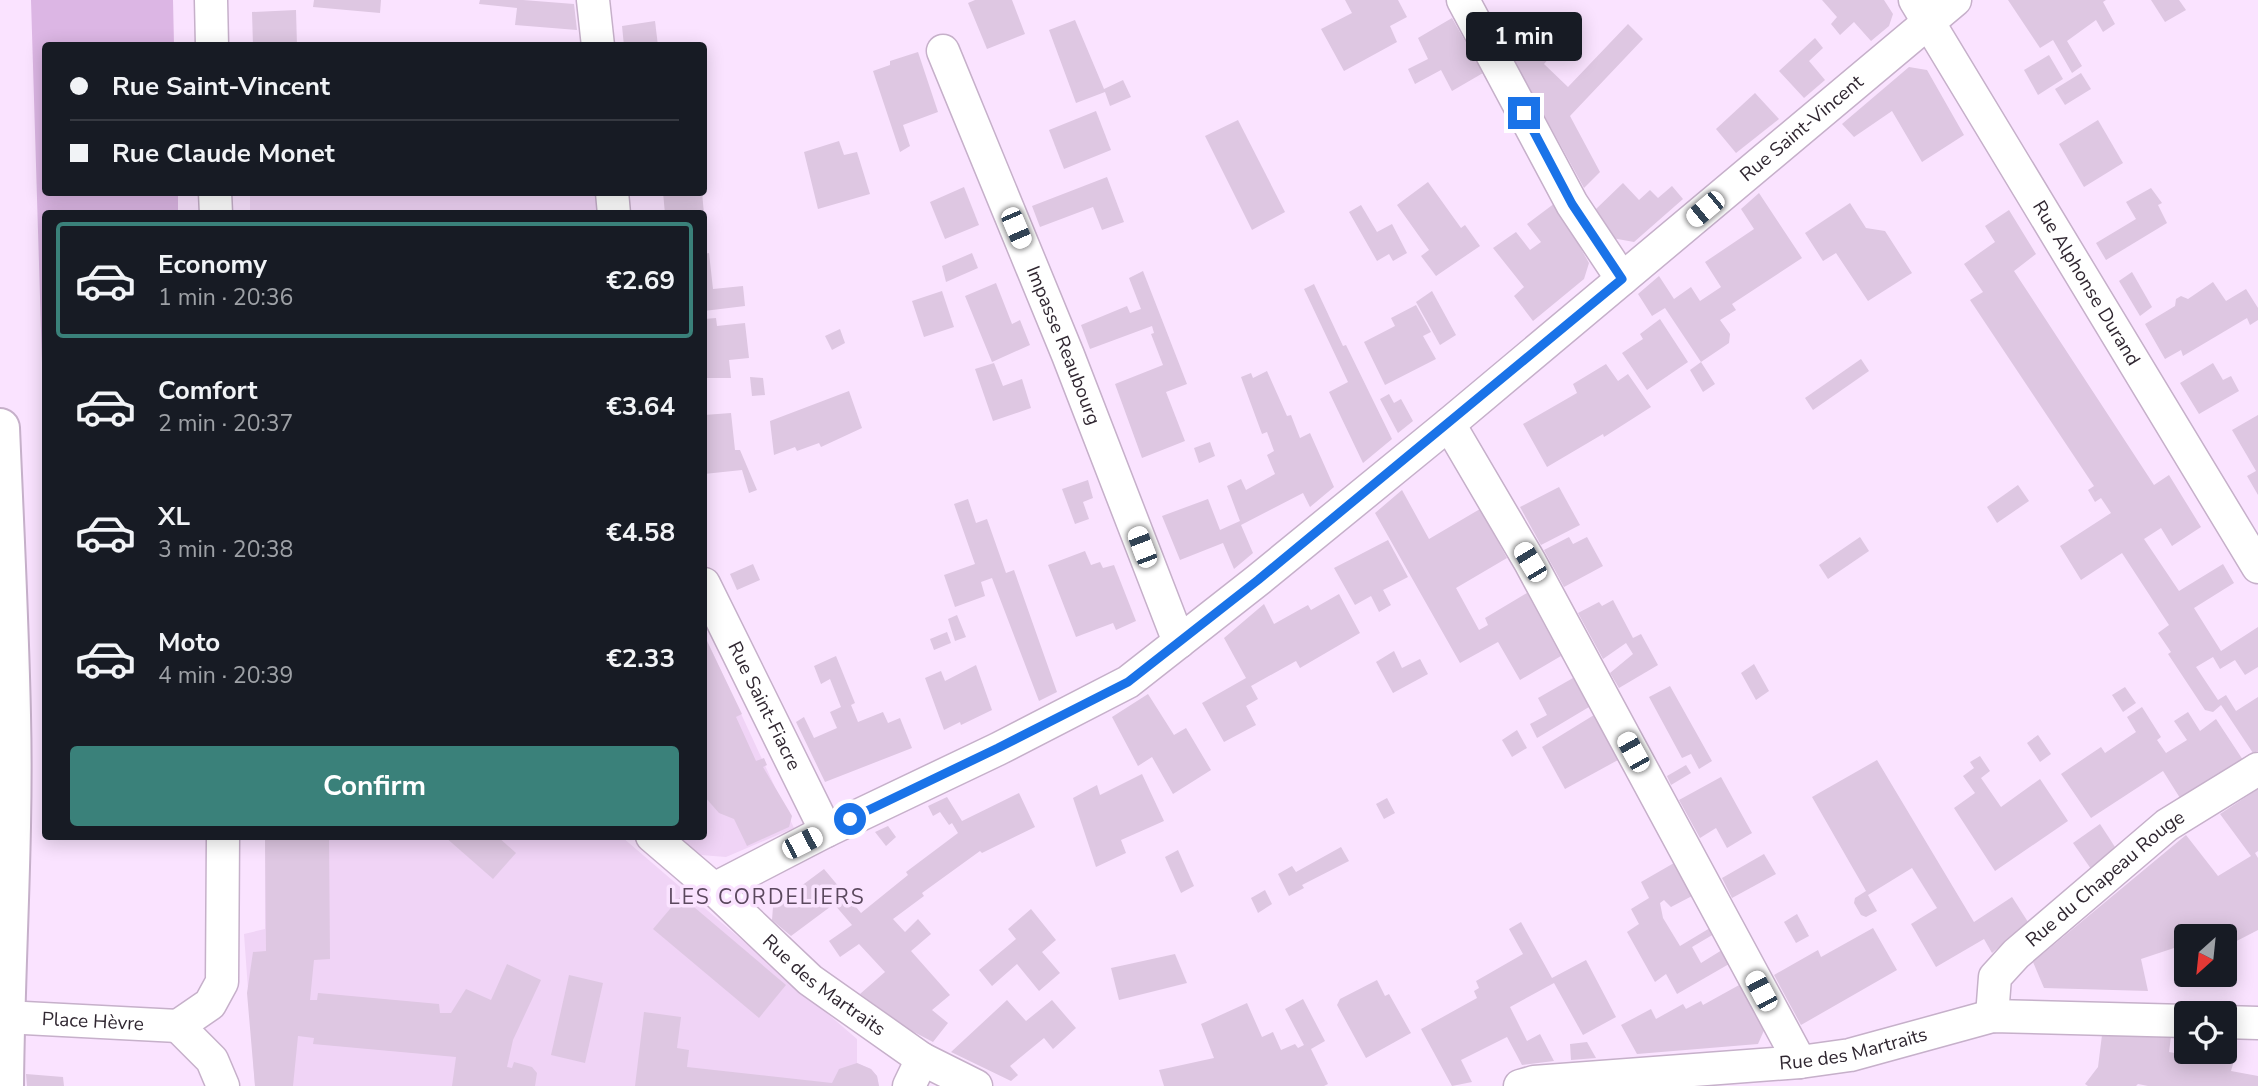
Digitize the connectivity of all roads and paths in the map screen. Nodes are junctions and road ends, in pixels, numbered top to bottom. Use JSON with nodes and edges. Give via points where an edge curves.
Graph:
{"nodes":[{"id":1,"x":211,"y":0,"type":"edge"},
{"id":2,"x":593,"y":0,"type":"edge"},
{"id":3,"x":1463,"y":0,"type":"edge"},
{"id":4,"x":1955,"y":0,"type":"edge"},
{"id":5,"x":1922,"y":11,"type":"edge"},
{"id":6,"x":212,"y":42,"type":"edge"},
{"id":7,"x":598,"y":42,"type":"edge"},
{"id":8,"x":943,"y":51,"type":"dead end"},
{"id":9,"x":1622,"y":279,"type":"junction"},
{"id":10,"x":1449,"y":424,"type":"junction"},
{"id":11,"x":0,"y":428,"type":"edge"},
{"id":12,"x":2258,"y":568,"type":"edge"},
{"id":13,"x":707,"y":590,"type":"edge"},
{"id":14,"x":1179,"y":642,"type":"junction"},
{"id":15,"x":2258,"y":769,"type":"edge"},
{"id":16,"x":825,"y":831,"type":"junction"},
{"id":17,"x":223,"y":840,"type":"edge"},
{"id":18,"x":657,"y":840,"type":"edge"},
{"id":19,"x":714,"y":889,"type":"junction"},
{"id":20,"x":1992,"y":1016,"type":"junction"},
{"id":21,"x":5,"y":1017,"type":"junction"},
{"id":22,"x":2174,"y":1021,"type":"edge"},
{"id":23,"x":2237,"y":1022,"type":"edge"},
{"id":24,"x":2258,"y":1023,"type":"edge"},
{"id":25,"x":178,"y":1026,"type":"junction"},
{"id":26,"x":1800,"y":1062,"type":"junction"},
{"id":27,"x":915,"y":1073,"type":"edge"},
{"id":28,"x":4,"y":1086,"type":"edge"},
{"id":29,"x":223,"y":1086,"type":"edge"},
{"id":30,"x":976,"y":1086,"type":"edge"},
{"id":31,"x":1520,"y":1086,"type":"edge"}],
"edges":[{"from":1,"to":6,"type":"street"},
{"from":2,"to":7,"type":"street"},
{"from":3,"to":9,"type":"street","via":[[1572,204]]},
{"from":4,"to":5,"type":"street","name":"Rue Saint-Vincent"},
{"from":5,"to":9,"type":"street","name":"Rue Saint-Vincent","via":[[1891,51]]},
{"from":5,"to":12,"type":"street","name":"Rue Alphonse Durand"},
{"from":8,"to":14,"type":"street","name":"Impasse Reaubourg"},
{"from":9,"to":10,"type":"street","name":"Rue Saint-Vincent"},
{"from":10,"to":14,"type":"street","name":"Rue Saint-Vincent"},
{"from":10,"to":26,"type":"street","via":[[1530,562]]},
{"from":11,"to":21,"type":"main road","via":[[11,715],[11,902]]},
{"from":13,"to":16,"type":"street","name":"Rue Saint-Fiacre"},
{"from":14,"to":16,"type":"street","name":"Rue Saint-Vincent","via":[[1128,682]]},
{"from":15,"to":20,"type":"street","name":"Rue du Chapeau Rouge","via":[[2167,825],[2016,954],[1995,977]]},
{"from":16,"to":19,"type":"street","name":"Rue Saint-Vincent"},
{"from":17,"to":25,"type":"street","via":[[222,982],[210,1004]]},
{"from":18,"to":19,"type":"street","name":"Rue des Martraits"},
{"from":19,"to":27,"type":"street","name":"Rue des Martraits"},
{"from":20,"to":22,"type":"street","name":"Rue des Martraits"},
{"from":20,"to":26,"type":"street","name":"Rue des Martraits","via":[[1850,1055]]},
{"from":21,"to":25,"type":"street","name":"Place Hèvre"},
{"from":21,"to":28,"type":"main road"},
{"from":23,"to":24,"type":"street"},
{"from":25,"to":29,"type":"street","via":[[212,1060]]},
{"from":26,"to":31,"type":"street","name":"Rue des Martraits"},
{"from":27,"to":30,"type":"street","name":"Rue des Martraits"}]}
